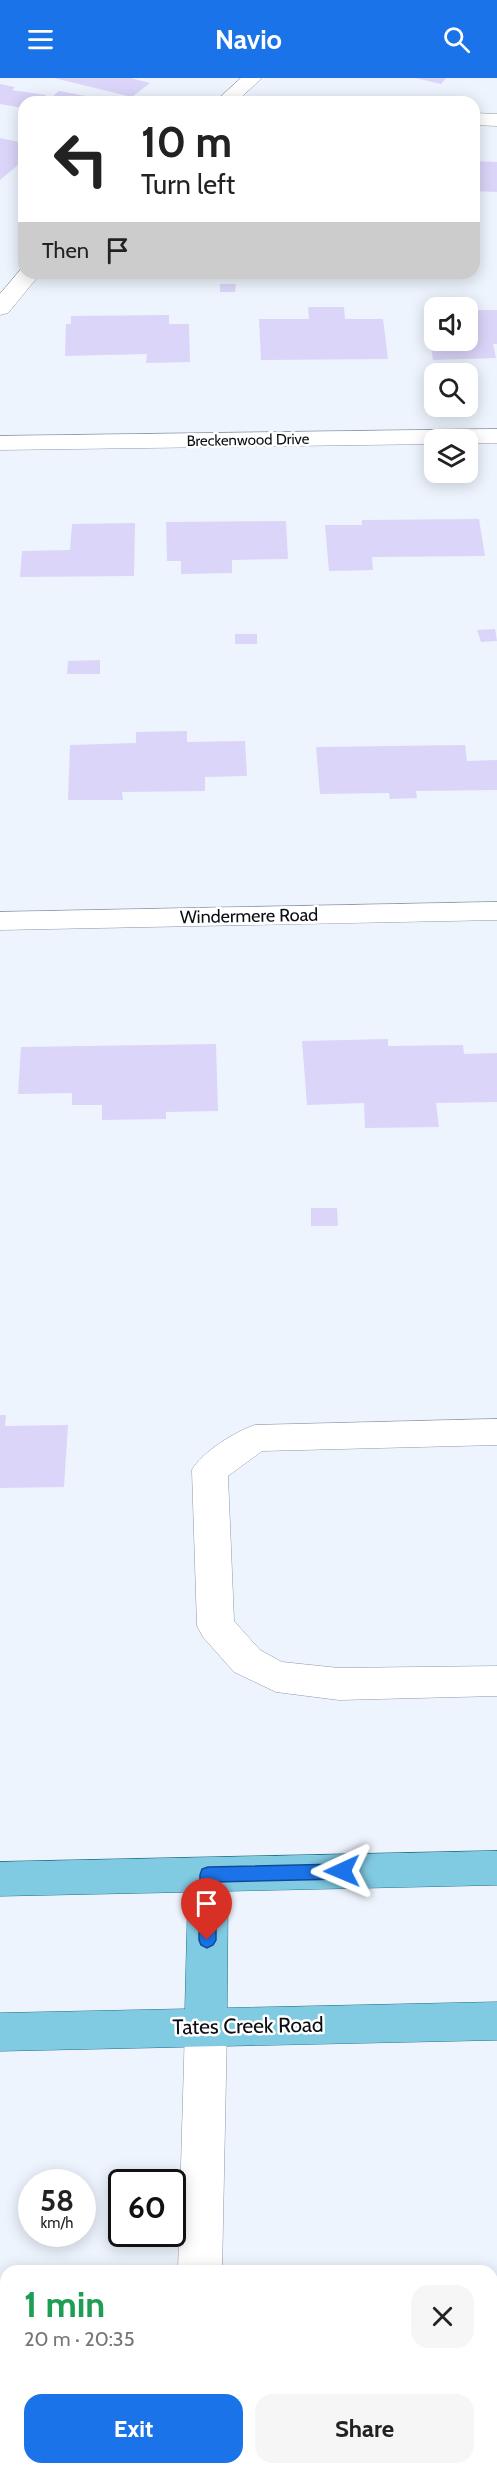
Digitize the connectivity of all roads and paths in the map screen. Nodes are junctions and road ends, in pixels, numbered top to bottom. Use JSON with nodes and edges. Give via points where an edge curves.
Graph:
{"nodes":[{"id":1,"x":252,"y":78,"type":"edge"},
{"id":2,"x":232,"y":96,"type":"edge"},
{"id":3,"x":480,"y":119,"type":"edge"},
{"id":4,"x":497,"y":120,"type":"edge"},
{"id":5,"x":25,"y":279,"type":"edge"},
{"id":6,"x":0,"y":308,"type":"edge"},
{"id":7,"x":497,"y":436,"type":"edge"},
{"id":8,"x":0,"y":443,"type":"edge"},
{"id":9,"x":497,"y":912,"type":"edge"},
{"id":10,"x":0,"y":921,"type":"edge"},
{"id":11,"x":497,"y":1432,"type":"edge"},
{"id":12,"x":497,"y":1681,"type":"edge"},
{"id":13,"x":497,"y":1868,"type":"edge"},
{"id":14,"x":208,"y":1875,"type":"junction"},
{"id":15,"x":0,"y":1879,"type":"edge"},
{"id":16,"x":497,"y":2021,"type":"edge"},
{"id":17,"x":206,"y":2027,"type":"junction"},
{"id":18,"x":0,"y":2032,"type":"edge"},
{"id":19,"x":200,"y":2265,"type":"edge"}],
"edges":[{"from":1,"to":2,"type":"street"},
{"from":3,"to":4,"type":"street"},
{"from":5,"to":6,"type":"street"},
{"from":7,"to":8,"type":"street","name":"Breckenwood Drive"},
{"from":9,"to":10,"type":"street","name":"Windermere Road"},
{"from":11,"to":12,"type":"street","via":[[255,1438],[210,1470],[216,1626],[247,1661],[276,1677],[339,1684]]},
{"from":13,"to":14,"type":"main road"},
{"from":14,"to":15,"type":"main road"},
{"from":14,"to":17,"type":"main road"},
{"from":16,"to":17,"type":"main road","name":"Tates Creek Road"},
{"from":17,"to":18,"type":"main road","name":"Tates Creek Road"},
{"from":17,"to":19,"type":"street"}]}
